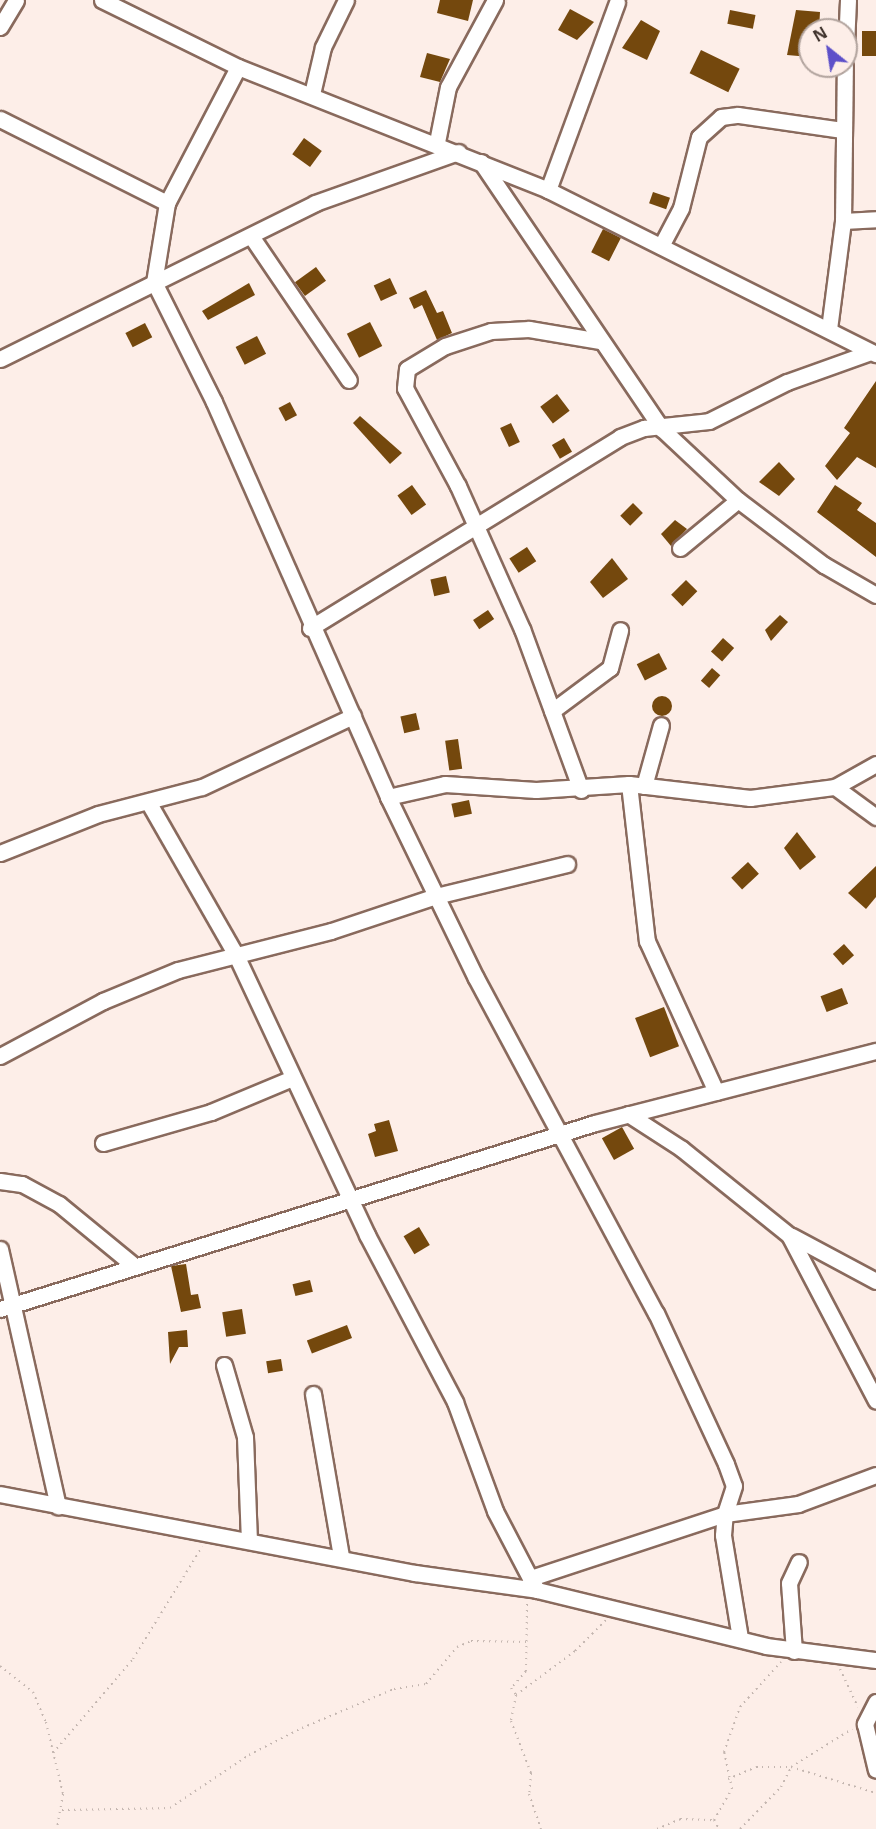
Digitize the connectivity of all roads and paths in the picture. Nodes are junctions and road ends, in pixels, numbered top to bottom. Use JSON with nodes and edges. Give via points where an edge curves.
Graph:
{"nodes":[{"id":1,"x":16,"y":0,"type":"edge"},
{"id":2,"x":102,"y":0,"type":"edge"},
{"id":3,"x":346,"y":0,"type":"edge"},
{"id":4,"x":495,"y":0,"type":"edge"},
{"id":5,"x":848,"y":0,"type":"edge"},
{"id":6,"x":617,"y":2,"type":"dead end"},
{"id":7,"x":847,"y":18,"type":"edge"},
{"id":8,"x":0,"y":27,"type":"edge"},
{"id":9,"x":238,"y":67,"type":"junction"},
{"id":10,"x":844,"y":78,"type":"edge"},
{"id":11,"x":312,"y":94,"type":"junction"},
{"id":12,"x":0,"y":119,"type":"edge"},
{"id":13,"x":842,"y":130,"type":"junction"},
{"id":14,"x":437,"y":142,"type":"junction"},
{"id":15,"x":458,"y":152,"type":"junction"},
{"id":16,"x":481,"y":162,"type":"junction"},
{"id":17,"x":548,"y":190,"type":"junction"},
{"id":18,"x":167,"y":203,"type":"junction"},
{"id":19,"x":876,"y":219,"type":"edge"},
{"id":20,"x":843,"y":221,"type":"junction"},
{"id":21,"x":250,"y":236,"type":"junction"},
{"id":22,"x":661,"y":246,"type":"junction"},
{"id":23,"x":154,"y":282,"type":"junction"},
{"id":24,"x":829,"y":329,"type":"junction"},
{"id":25,"x":600,"y":340,"type":"junction"},
{"id":26,"x":874,"y":353,"type":"edge"},
{"id":27,"x":0,"y":359,"type":"edge"},
{"id":28,"x":349,"y":380,"type":"dead end"},
{"id":29,"x":662,"y":429,"type":"junction"},
{"id":30,"x":738,"y":500,"type":"junction"},
{"id":31,"x":475,"y":528,"type":"junction"},
{"id":32,"x":680,"y":548,"type":"dead end"},
{"id":33,"x":874,"y":592,"type":"edge"},
{"id":34,"x":310,"y":628,"type":"junction"},
{"id":35,"x":620,"y":630,"type":"dead end"},
{"id":36,"x":552,"y":711,"type":"junction"},
{"id":37,"x":353,"y":716,"type":"junction"},
{"id":38,"x":661,"y":725,"type":"dead end"},
{"id":39,"x":876,"y":764,"type":"edge"},
{"id":40,"x":636,"y":785,"type":"junction"},
{"id":41,"x":835,"y":787,"type":"junction"},
{"id":42,"x":581,"y":790,"type":"junction"},
{"id":43,"x":388,"y":797,"type":"junction"},
{"id":44,"x":150,"y":804,"type":"junction"},
{"id":45,"x":876,"y":818,"type":"edge"},
{"id":46,"x":0,"y":853,"type":"edge"},
{"id":47,"x":567,"y":864,"type":"dead end"},
{"id":48,"x":436,"y":896,"type":"junction"},
{"id":49,"x":236,"y":955,"type":"junction"},
{"id":50,"x":876,"y":1051,"type":"edge"},
{"id":51,"x":0,"y":1056,"type":"edge"},
{"id":52,"x":290,"y":1079,"type":"junction"},
{"id":53,"x":716,"y":1092,"type":"junction"},
{"id":54,"x":628,"y":1114,"type":"junction"},
{"id":55,"x":563,"y":1135,"type":"junction"},
{"id":56,"x":103,"y":1143,"type":"dead end"},
{"id":57,"x":0,"y":1181,"type":"edge"},
{"id":58,"x":350,"y":1200,"type":"junction"},
{"id":59,"x":789,"y":1235,"type":"junction"},
{"id":60,"x":0,"y":1249,"type":"edge"},
{"id":61,"x":132,"y":1264,"type":"junction"},
{"id":62,"x":876,"y":1281,"type":"edge"},
{"id":63,"x":5,"y":1308,"type":"edge"},
{"id":64,"x":224,"y":1365,"type":"dead end"},
{"id":65,"x":313,"y":1394,"type":"dead end"},
{"id":66,"x":876,"y":1401,"type":"edge"},
{"id":67,"x":876,"y":1474,"type":"edge"},
{"id":68,"x":0,"y":1494,"type":"edge"},
{"id":69,"x":58,"y":1507,"type":"junction"},
{"id":70,"x":725,"y":1514,"type":"junction"},
{"id":71,"x":207,"y":1534,"type":"junction"},
{"id":72,"x":249,"y":1541,"type":"junction"},
{"id":73,"x":341,"y":1556,"type":"junction"},
{"id":74,"x":799,"y":1562,"type":"dead end"},
{"id":75,"x":530,"y":1585,"type":"junction"},
{"id":76,"x":615,"y":1605,"type":"junction"},
{"id":77,"x":740,"y":1638,"type":"junction"},
{"id":78,"x":529,"y":1642,"type":"junction"},
{"id":79,"x":794,"y":1650,"type":"junction"},
{"id":80,"x":834,"y":1656,"type":"junction"},
{"id":81,"x":876,"y":1660,"type":"edge"},
{"id":82,"x":0,"y":1666,"type":"edge"},
{"id":83,"x":516,"y":1695,"type":"junction"},
{"id":84,"x":876,"y":1702,"type":"edge"},
{"id":85,"x":865,"y":1724,"type":"junction"},
{"id":86,"x":53,"y":1753,"type":"junction"},
{"id":87,"x":791,"y":1767,"type":"junction"},
{"id":88,"x":876,"y":1770,"type":"edge"},
{"id":89,"x":728,"y":1779,"type":"junction"},
{"id":90,"x":876,"y":1792,"type":"edge"},
{"id":91,"x":62,"y":1810,"type":"junction"},
{"id":92,"x":714,"y":1820,"type":"junction"},
{"id":93,"x":57,"y":1829,"type":"edge"},
{"id":94,"x":540,"y":1829,"type":"edge"},
{"id":95,"x":657,"y":1829,"type":"edge"},
{"id":96,"x":719,"y":1829,"type":"edge"},
{"id":97,"x":740,"y":1829,"type":"edge"}],
"edges":[{"from":1,"to":8,"type":"street"},
{"from":2,"to":9,"type":"street"},
{"from":3,"to":11,"type":"street","via":[[323,47]]},
{"from":4,"to":14,"type":"street","via":[[448,87]]},
{"from":5,"to":7,"type":"street"},
{"from":6,"to":17,"type":"street"},
{"from":9,"to":11,"type":"street"},
{"from":9,"to":18,"type":"street"},
{"from":10,"to":13,"type":"street"},
{"from":11,"to":14,"type":"street"},
{"from":12,"to":18,"type":"street"},
{"from":13,"to":20,"type":"street"},
{"from":13,"to":22,"type":"street","via":[[738,115],[721,117],[699,137],[681,208]]},
{"from":14,"to":15,"type":"street"},
{"from":15,"to":16,"type":"street"},
{"from":15,"to":21,"type":"street","via":[[361,183]]},
{"from":16,"to":17,"type":"street"},
{"from":16,"to":25,"type":"street"},
{"from":17,"to":22,"type":"street"},
{"from":18,"to":23,"type":"street"},
{"from":19,"to":20,"type":"street"},
{"from":20,"to":24,"type":"street"},
{"from":21,"to":23,"type":"street"},
{"from":21,"to":28,"type":"street"},
{"from":22,"to":24,"type":"street","via":[[765,303]]},
{"from":23,"to":27,"type":"street"},
{"from":23,"to":34,"type":"street","via":[[213,402]]},
{"from":24,"to":26,"type":"street"},
{"from":25,"to":29,"type":"street"},
{"from":25,"to":31,"type":"street","via":[[530,329],[491,331],[445,346],[407,369],[405,388]]},
{"from":26,"to":29,"type":"street","via":[[787,382],[709,421]]},
{"from":29,"to":30,"type":"street"},
{"from":29,"to":31,"type":"street","via":[[620,437]]},
{"from":30,"to":32,"type":"street"},
{"from":30,"to":33,"type":"street","via":[[824,565]]},
{"from":31,"to":34,"type":"street"},
{"from":31,"to":36,"type":"street","via":[[522,629]]},
{"from":34,"to":37,"type":"street"},
{"from":35,"to":36,"type":"street","via":[[610,668]]},
{"from":36,"to":42,"type":"street"},
{"from":37,"to":43,"type":"street"},
{"from":37,"to":44,"type":"street","via":[[202,787]]},
{"from":38,"to":40,"type":"street"},
{"from":39,"to":41,"type":"street"},
{"from":40,"to":41,"type":"street","via":[[750,798]]},
{"from":40,"to":42,"type":"street"},
{"from":40,"to":53,"type":"street","via":[[647,941]]},
{"from":41,"to":45,"type":"street"},
{"from":42,"to":43,"type":"street","via":[[445,784]]},
{"from":43,"to":48,"type":"street"},
{"from":44,"to":46,"type":"street","via":[[98,814]]},
{"from":44,"to":49,"type":"street"},
{"from":47,"to":48,"type":"street"},
{"from":48,"to":49,"type":"street"},
{"from":48,"to":55,"type":"street"},
{"from":49,"to":51,"type":"street","via":[[141,983]]},
{"from":49,"to":52,"type":"street"},
{"from":50,"to":53,"type":"street"},
{"from":52,"to":56,"type":"street","via":[[212,1112]]},
{"from":52,"to":58,"type":"street"},
{"from":53,"to":54,"type":"street"},
{"from":54,"to":55,"type":"street"},
{"from":54,"to":59,"type":"street","via":[[690,1156]]},
{"from":55,"to":58,"type":"street"},
{"from":55,"to":70,"type":"street","via":[[726,1464],[734,1486]]},
{"from":57,"to":61,"type":"street","via":[[22,1184],[59,1204]]},
{"from":58,"to":61,"type":"street"},
{"from":58,"to":75,"type":"street","via":[[455,1402],[495,1511]]},
{"from":59,"to":62,"type":"street"},
{"from":59,"to":66,"type":"street"},
{"from":60,"to":63,"type":"street"},
{"from":61,"to":63,"type":"street"},
{"from":63,"to":69,"type":"street"},
{"from":64,"to":72,"type":"street","via":[[246,1445]]},
{"from":65,"to":73,"type":"street"},
{"from":67,"to":70,"type":"street","via":[[798,1504]]},
{"from":68,"to":69,"type":"street"},
{"from":69,"to":71,"type":"street"},
{"from":70,"to":75,"type":"street"},
{"from":70,"to":77,"type":"street","via":[[723,1535]]},
{"from":71,"to":72,"type":"street"},
{"from":71,"to":86,"type":"path","via":[[159,1623]]},
{"from":72,"to":73,"type":"street"},
{"from":73,"to":75,"type":"street"},
{"from":74,"to":79,"type":"street","via":[[789,1583]]},
{"from":75,"to":76,"type":"street"},
{"from":75,"to":78,"type":"path"},
{"from":76,"to":77,"type":"street"},
{"from":76,"to":83,"type":"path","via":[[575,1651]]},
{"from":77,"to":79,"type":"street"},
{"from":78,"to":83,"type":"path","via":[[526,1671],[511,1688]]},
{"from":78,"to":91,"type":"path","via":[[471,1641],[457,1647],[426,1684],[394,1689],[302,1728],[249,1755],[170,1808]]},
{"from":79,"to":80,"type":"street"},
{"from":79,"to":89,"type":"path","via":[[740,1707],[724,1752]]},
{"from":80,"to":81,"type":"street"},
{"from":80,"to":85,"type":"path"},
{"from":82,"to":86,"type":"path","via":[[33,1692]]},
{"from":83,"to":94,"type":"path","via":[[511,1721],[531,1773],[529,1794]]},
{"from":84,"to":85,"type":"street"},
{"from":85,"to":87,"type":"path"},
{"from":85,"to":88,"type":"street"},
{"from":86,"to":91,"type":"path"},
{"from":87,"to":89,"type":"path","via":[[756,1767]]},
{"from":87,"to":90,"type":"path"},
{"from":87,"to":97,"type":"path","via":[[781,1787]]},
{"from":89,"to":92,"type":"path","via":[[732,1789]]},
{"from":91,"to":93,"type":"path"},
{"from":92,"to":95,"type":"path","via":[[680,1819]]},
{"from":92,"to":96,"type":"path"}]}
